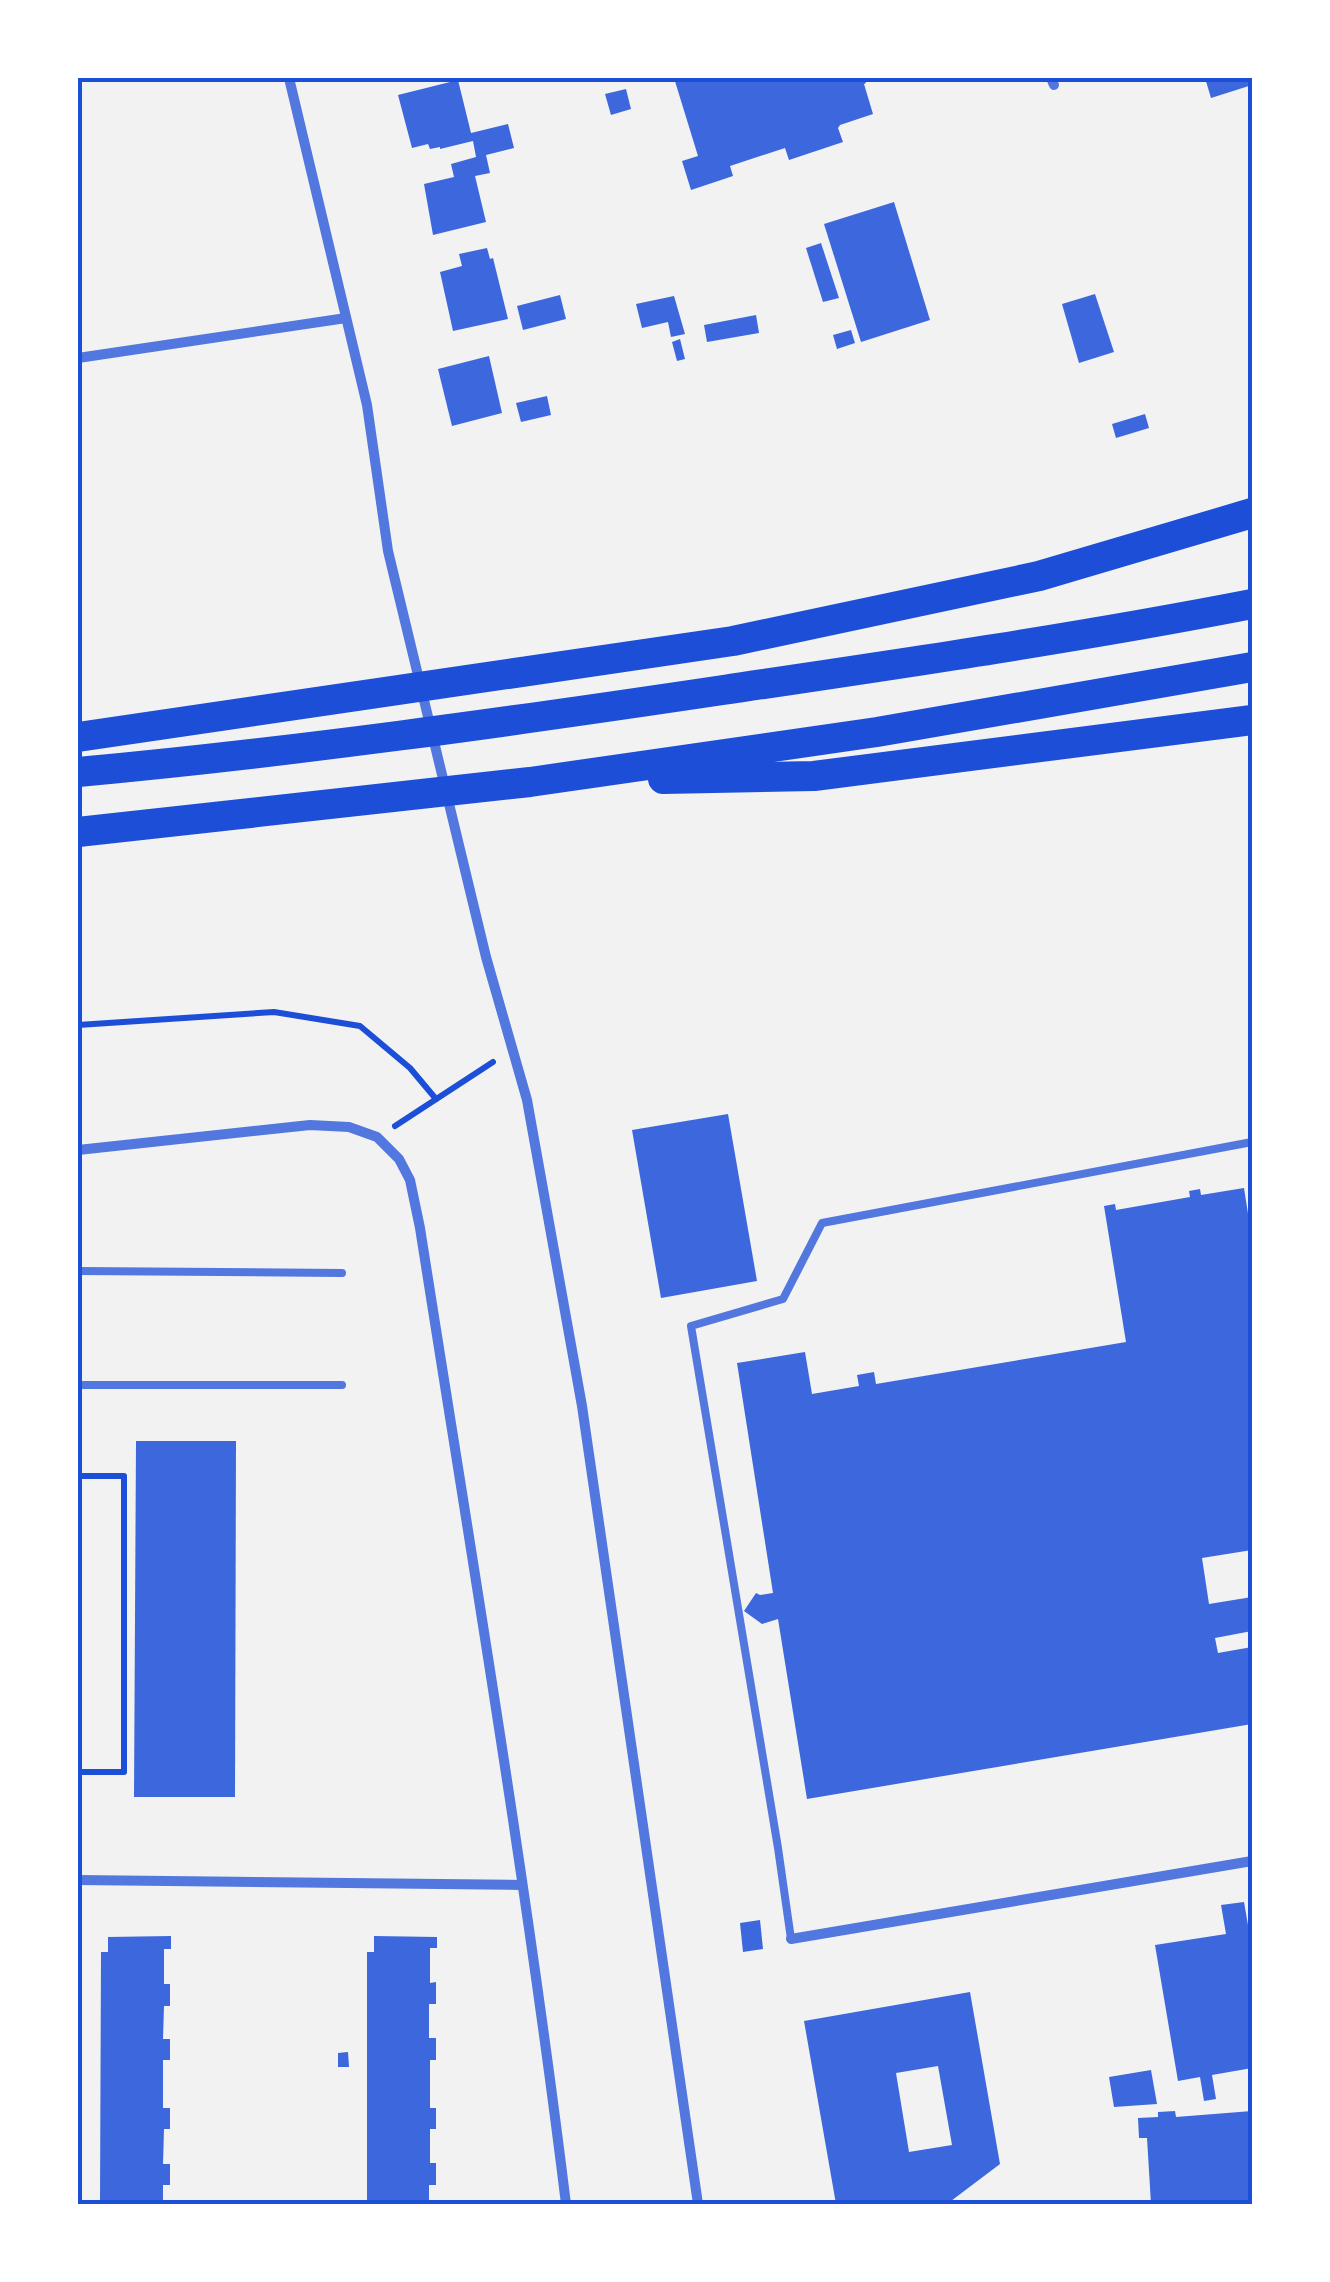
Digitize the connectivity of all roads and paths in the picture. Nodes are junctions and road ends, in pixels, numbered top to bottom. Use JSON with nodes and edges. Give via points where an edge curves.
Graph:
{"nodes":[{"id":1,"x":289,"y":78,"type":"edge"},
{"id":2,"x":346,"y":318,"type":"junction"},
{"id":3,"x":78,"y":358,"type":"edge"},
{"id":4,"x":1252,"y":514,"type":"edge"},
{"id":5,"x":1252,"y":604,"type":"edge"},
{"id":6,"x":1252,"y":667,"type":"edge"},
{"id":7,"x":1252,"y":720,"type":"edge"},
{"id":8,"x":78,"y":738,"type":"edge"},
{"id":9,"x":78,"y":772,"type":"edge"},
{"id":10,"x":530,"y":782,"type":"junction"},
{"id":11,"x":78,"y":832,"type":"edge"},
{"id":12,"x":78,"y":1025,"type":"edge"},
{"id":13,"x":512,"y":1050,"type":"junction"},
{"id":14,"x":436,"y":1099,"type":"junction"},
{"id":15,"x":377,"y":1138,"type":"junction"},
{"id":16,"x":1252,"y":1142,"type":"edge"},
{"id":17,"x":78,"y":1150,"type":"edge"},
{"id":18,"x":78,"y":1271,"type":"edge"},
{"id":19,"x":342,"y":1273,"type":"dead end"},
{"id":20,"x":78,"y":1385,"type":"edge"},
{"id":21,"x":342,"y":1385,"type":"dead end"},
{"id":22,"x":78,"y":1476,"type":"edge"},
{"id":23,"x":78,"y":1772,"type":"edge"},
{"id":24,"x":1252,"y":1861,"type":"edge"},
{"id":25,"x":78,"y":1880,"type":"edge"},
{"id":26,"x":522,"y":1885,"type":"junction"},
{"id":27,"x":792,"y":1939,"type":"joint"},
{"id":28,"x":566,"y":2204,"type":"edge"},
{"id":29,"x":698,"y":2204,"type":"edge"}],
"edges":[{"from":1,"to":2,"type":"street"},
{"from":2,"to":3,"type":"street"},
{"from":2,"to":13,"type":"street","via":[[367,406],[388,552]]},
{"from":4,"to":8,"type":"highway","via":[[1039,576],[734,641]]},
{"from":5,"to":9,"type":"highway","via":[[539,718]]},
{"from":6,"to":10,"type":"highway","via":[[877,732]]},
{"from":7,"to":10,"type":"highway","via":[[814,776]]},
{"from":10,"to":11,"type":"highway"},
{"from":12,"to":14,"type":"path","via":[[274,1012],[360,1026]]},
{"from":13,"to":14,"type":"path"},
{"from":13,"to":29,"type":"street","via":[[527,1100],[582,1406]]},
{"from":14,"to":15,"type":"path"},
{"from":15,"to":17,"type":"street","via":[[349,1127],[310,1124]]},
{"from":15,"to":26,"type":"street","via":[[410,1180],[420,1228]]},
{"from":16,"to":27,"type":"lane","via":[[822,1224],[784,1298],[691,1326]]},
{"from":18,"to":19,"type":"lane"},
{"from":20,"to":21,"type":"lane"},
{"from":22,"to":23,"type":"path","via":[[124,1476],[124,1772]]},
{"from":24,"to":27,"type":"street"},
{"from":25,"to":26,"type":"street"},
{"from":26,"to":28,"type":"street"}]}
